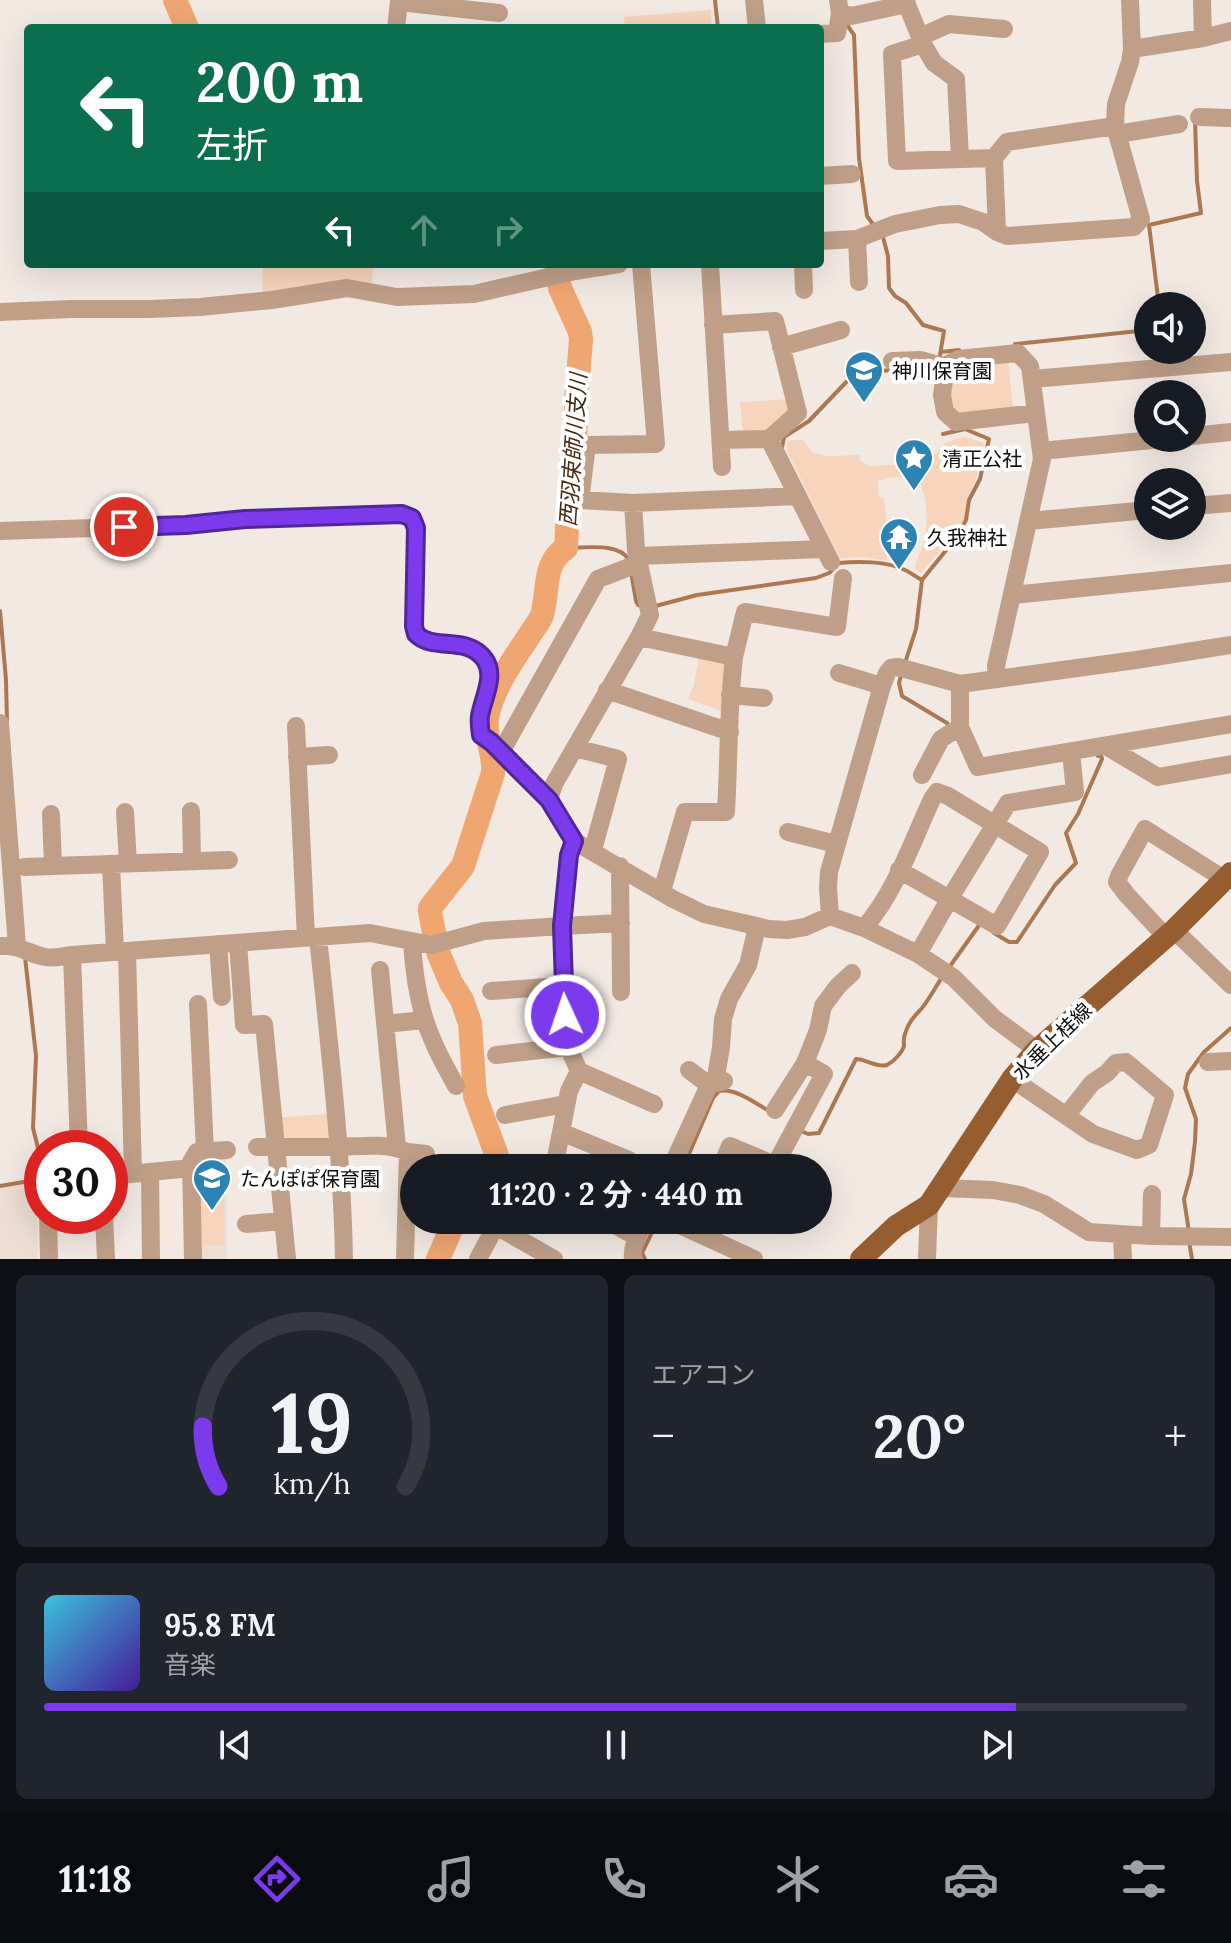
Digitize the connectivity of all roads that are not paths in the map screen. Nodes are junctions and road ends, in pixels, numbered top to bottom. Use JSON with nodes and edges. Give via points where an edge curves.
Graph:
{"nodes":[{"id":1,"x":754,"y":0,"type":"edge"},
{"id":2,"x":1130,"y":0,"type":"edge"},
{"id":3,"x":1202,"y":0,"type":"edge"},
{"id":4,"x":906,"y":2,"type":"edge"},
{"id":5,"x":499,"y":13,"type":"dead end"},
{"id":6,"x":467,"y":19,"type":"edge"},
{"id":7,"x":835,"y":19,"type":"edge"},
{"id":8,"x":396,"y":24,"type":"edge"},
{"id":9,"x":757,"y":24,"type":"edge"},
{"id":10,"x":1004,"y":29,"type":"dead end"},
{"id":11,"x":1231,"y":31,"type":"edge"},
{"id":12,"x":1203,"y":38,"type":"junction"},
{"id":13,"x":922,"y":40,"type":"junction"},
{"id":14,"x":1132,"y":49,"type":"junction"},
{"id":15,"x":1199,"y":117,"type":"dead end"},
{"id":16,"x":1231,"y":118,"type":"edge"},
{"id":17,"x":1179,"y":124,"type":"dead end"},
{"id":18,"x":1116,"y":130,"type":"junction"},
{"id":19,"x":960,"y":158,"type":"junction"},
{"id":20,"x":994,"y":158,"type":"junction"},
{"id":21,"x":852,"y":174,"type":"dead end"},
{"id":22,"x":824,"y":176,"type":"edge"},
{"id":23,"x":997,"y":232,"type":"junction"},
{"id":24,"x":871,"y":233,"type":"junction"},
{"id":25,"x":824,"y":240,"type":"edge"},
{"id":26,"x":519,"y":268,"type":"edge"},
{"id":27,"x":590,"y":268,"type":"edge"},
{"id":28,"x":641,"y":268,"type":"edge"},
{"id":29,"x":710,"y":268,"type":"edge"},
{"id":30,"x":803,"y":268,"type":"edge"},
{"id":31,"x":562,"y":272,"type":"edge"},
{"id":32,"x":859,"y":282,"type":"dead end"},
{"id":33,"x":520,"y":283,"type":"junction"},
{"id":34,"x":804,"y":290,"type":"dead end"},
{"id":35,"x":0,"y":312,"type":"edge"},
{"id":36,"x":713,"y":325,"type":"junction"},
{"id":37,"x":841,"y":330,"type":"dead end"},
{"id":38,"x":781,"y":347,"type":"junction"},
{"id":39,"x":892,"y":361,"type":"dead end"},
{"id":40,"x":1231,"y":362,"type":"edge"},
{"id":41,"x":940,"y":365,"type":"junction"},
{"id":42,"x":1032,"y":379,"type":"junction"},
{"id":43,"x":1036,"y":413,"type":"junction"},
{"id":44,"x":1231,"y":432,"type":"edge"},
{"id":45,"x":1206,"y":435,"type":"edge"},
{"id":46,"x":769,"y":439,"type":"junction"},
{"id":47,"x":721,"y":440,"type":"junction"},
{"id":48,"x":1134,"y":442,"type":"edge"},
{"id":49,"x":1041,"y":451,"type":"junction"},
{"id":50,"x":722,"y":467,"type":"dead end"},
{"id":51,"x":798,"y":496,"type":"junction"},
{"id":52,"x":580,"y":500,"type":"junction"},
{"id":53,"x":633,"y":503,"type":"junction"},
{"id":54,"x":1231,"y":503,"type":"edge"},
{"id":55,"x":1206,"y":505,"type":"edge"},
{"id":56,"x":1134,"y":511,"type":"edge"},
{"id":57,"x":577,"y":519,"type":"dead end"},
{"id":58,"x":1029,"y":521,"type":"junction"},
{"id":59,"x":0,"y":531,"type":"edge"},
{"id":60,"x":635,"y":563,"type":"junction"},
{"id":61,"x":1231,"y":573,"type":"edge"},
{"id":62,"x":843,"y":578,"type":"dead end"},
{"id":63,"x":1012,"y":595,"type":"junction"},
{"id":64,"x":639,"y":637,"type":"junction"},
{"id":65,"x":1231,"y":645,"type":"edge"},
{"id":66,"x":734,"y":657,"type":"junction"},
{"id":67,"x":839,"y":673,"type":"dead end"},
{"id":68,"x":997,"y":679,"type":"junction"},
{"id":69,"x":960,"y":684,"type":"junction"},
{"id":70,"x":882,"y":686,"type":"junction"},
{"id":71,"x":607,"y":690,"type":"junction"},
{"id":72,"x":730,"y":695,"type":"junction"},
{"id":73,"x":764,"y":698,"type":"dead end"},
{"id":74,"x":0,"y":723,"type":"edge"},
{"id":75,"x":1231,"y":724,"type":"edge"},
{"id":76,"x":296,"y":726,"type":"dead end"},
{"id":77,"x":955,"y":730,"type":"junction"},
{"id":78,"x":730,"y":732,"type":"junction"},
{"id":79,"x":492,"y":744,"type":"junction"},
{"id":80,"x":1106,"y":746,"type":"junction"},
{"id":81,"x":575,"y":748,"type":"junction"},
{"id":82,"x":1071,"y":752,"type":"junction"},
{"id":83,"x":329,"y":755,"type":"dead end"},
{"id":84,"x":297,"y":757,"type":"junction"},
{"id":85,"x":1231,"y":764,"type":"edge"},
{"id":86,"x":922,"y":775,"type":"dead end"},
{"id":87,"x":549,"y":800,"type":"junction"},
{"id":88,"x":191,"y":811,"type":"dead end"},
{"id":89,"x":125,"y":812,"type":"dead end"},
{"id":90,"x":51,"y":814,"type":"dead end"},
{"id":91,"x":994,"y":825,"type":"junction"},
{"id":92,"x":788,"y":832,"type":"dead end"},
{"id":93,"x":574,"y":841,"type":"junction"},
{"id":94,"x":836,"y":844,"type":"junction"},
{"id":95,"x":593,"y":850,"type":"junction"},
{"id":96,"x":229,"y":860,"type":"dead end"},
{"id":97,"x":192,"y":861,"type":"junction"},
{"id":98,"x":119,"y":864,"type":"junction"},
{"id":99,"x":53,"y":866,"type":"junction"},
{"id":100,"x":620,"y":866,"type":"junction"},
{"id":101,"x":24,"y":867,"type":"dead end"},
{"id":102,"x":899,"y":870,"type":"junction"},
{"id":103,"x":1228,"y":876,"type":"edge"},
{"id":104,"x":662,"y":891,"type":"junction"},
{"id":105,"x":950,"y":898,"type":"junction"},
{"id":106,"x":830,"y":916,"type":"junction"},
{"id":107,"x":621,"y":923,"type":"junction"},
{"id":108,"x":562,"y":926,"type":"junction"},
{"id":109,"x":757,"y":927,"type":"junction"},
{"id":110,"x":864,"y":928,"type":"junction"},
{"id":111,"x":1170,"y":934,"type":"junction"},
{"id":112,"x":312,"y":937,"type":"junction"},
{"id":113,"x":412,"y":942,"type":"junction"},
{"id":114,"x":238,"y":943,"type":"junction"},
{"id":115,"x":218,"y":944,"type":"junction"},
{"id":116,"x":17,"y":948,"type":"edge"},
{"id":117,"x":121,"y":951,"type":"junction"},
{"id":118,"x":918,"y":954,"type":"junction"},
{"id":119,"x":72,"y":955,"type":"junction"},
{"id":120,"x":380,"y":970,"type":"dead end"},
{"id":121,"x":852,"y":973,"type":"dead end"},
{"id":122,"x":1231,"y":985,"type":"edge"},
{"id":123,"x":563,"y":986,"type":"junction"},
{"id":124,"x":491,"y":991,"type":"dead end"},
{"id":125,"x":621,"y":992,"type":"dead end"},
{"id":126,"x":222,"y":997,"type":"dead end"},
{"id":127,"x":198,"y":1004,"type":"dead end"},
{"id":128,"x":424,"y":1020,"type":"junction"},
{"id":129,"x":385,"y":1024,"type":"junction"},
{"id":130,"x":219,"y":1031,"type":"dead end"},
{"id":131,"x":199,"y":1033,"type":"junction"},
{"id":132,"x":568,"y":1047,"type":"junction"},
{"id":133,"x":1037,"y":1050,"type":"junction"},
{"id":134,"x":496,"y":1055,"type":"dead end"},
{"id":135,"x":1231,"y":1061,"type":"edge"},
{"id":136,"x":1208,"y":1062,"type":"dead end"},
{"id":137,"x":805,"y":1063,"type":"junction"},
{"id":138,"x":689,"y":1070,"type":"dead end"},
{"id":139,"x":579,"y":1071,"type":"junction"},
{"id":140,"x":1012,"y":1079,"type":"junction"},
{"id":141,"x":716,"y":1083,"type":"junction"},
{"id":142,"x":456,"y":1086,"type":"dead end"},
{"id":143,"x":566,"y":1104,"type":"junction"},
{"id":144,"x":654,"y":1104,"type":"dead end"},
{"id":145,"x":775,"y":1110,"type":"dead end"},
{"id":146,"x":505,"y":1115,"type":"dead end"},
{"id":147,"x":1066,"y":1116,"type":"junction"},
{"id":148,"x":78,"y":1130,"type":"edge"},
{"id":149,"x":561,"y":1132,"type":"junction"},
{"id":150,"x":257,"y":1147,"type":"dead end"},
{"id":151,"x":277,"y":1147,"type":"junction"},
{"id":152,"x":338,"y":1147,"type":"junction"},
{"id":153,"x":227,"y":1150,"type":"dead end"},
{"id":154,"x":205,"y":1151,"type":"junction"},
{"id":155,"x":410,"y":1151,"type":"junction"},
{"id":156,"x":557,"y":1154,"type":"edge"},
{"id":157,"x":614,"y":1154,"type":"edge"},
{"id":158,"x":678,"y":1154,"type":"edge"},
{"id":159,"x":727,"y":1154,"type":"edge"},
{"id":160,"x":749,"y":1154,"type":"edge"},
{"id":161,"x":781,"y":1154,"type":"edge"},
{"id":162,"x":191,"y":1168,"type":"junction"},
{"id":163,"x":142,"y":1173,"type":"junction"},
{"id":164,"x":128,"y":1174,"type":"edge"},
{"id":165,"x":1152,"y":1194,"type":"dead end"},
{"id":166,"x":935,"y":1196,"type":"junction"},
{"id":167,"x":283,"y":1221,"type":"junction"},
{"id":168,"x":246,"y":1224,"type":"dead end"},
{"id":169,"x":48,"y":1234,"type":"edge"},
{"id":170,"x":105,"y":1234,"type":"edge"},
{"id":171,"x":492,"y":1234,"type":"edge"},
{"id":172,"x":515,"y":1234,"type":"edge"},
{"id":173,"x":632,"y":1234,"type":"edge"},
{"id":174,"x":639,"y":1234,"type":"edge"},
{"id":175,"x":711,"y":1234,"type":"edge"},
{"id":176,"x":1122,"y":1235,"type":"junction"},
{"id":177,"x":1151,"y":1236,"type":"junction"},
{"id":178,"x":637,"y":1237,"type":"junction"},
{"id":179,"x":1231,"y":1237,"type":"edge"},
{"id":180,"x":49,"y":1259,"type":"edge"},
{"id":181,"x":106,"y":1259,"type":"edge"},
{"id":182,"x":151,"y":1259,"type":"edge"},
{"id":183,"x":193,"y":1259,"type":"edge"},
{"id":184,"x":287,"y":1259,"type":"edge"},
{"id":185,"x":344,"y":1259,"type":"edge"},
{"id":186,"x":405,"y":1259,"type":"edge"},
{"id":187,"x":478,"y":1259,"type":"edge"},
{"id":188,"x":554,"y":1259,"type":"edge"},
{"id":189,"x":633,"y":1259,"type":"edge"},
{"id":190,"x":754,"y":1259,"type":"edge"},
{"id":191,"x":861,"y":1259,"type":"edge"},
{"id":192,"x":927,"y":1259,"type":"edge"},
{"id":193,"x":1123,"y":1259,"type":"edge"}],
"edges":[{"from":1,"to":9,"type":"street"},
{"from":2,"to":14,"type":"street"},
{"from":3,"to":12,"type":"street"},
{"from":4,"to":7,"type":"street"},
{"from":4,"to":13,"type":"street"},
{"from":5,"to":6,"type":"street"},
{"from":6,"to":8,"type":"street","via":[[399,2]]},
{"from":10,"to":13,"type":"street","via":[[949,24]]},
{"from":11,"to":12,"type":"street"},
{"from":12,"to":14,"type":"street"},
{"from":13,"to":19,"type":"street","via":[[934,63],[956,79]]},
{"from":13,"to":19,"type":"street","via":[[892,54],[897,161]]},
{"from":14,"to":18,"type":"street","via":[[1116,104]]},
{"from":15,"to":16,"type":"street"},
{"from":17,"to":18,"type":"street"},
{"from":18,"to":20,"type":"street","via":[[1007,142]]},
{"from":18,"to":23,"type":"street","via":[[1141,219],[1134,227],[1024,236]]},
{"from":19,"to":20,"type":"street"},
{"from":20,"to":23,"type":"street"},
{"from":21,"to":22,"type":"street"},
{"from":23,"to":24,"type":"street","via":[[959,214],[918,218]]},
{"from":24,"to":25,"type":"street"},
{"from":24,"to":32,"type":"street"},
{"from":26,"to":33,"type":"street"},
{"from":27,"to":31,"type":"street"},
{"from":28,"to":52,"type":"street","via":[[656,444],[587,445]]},
{"from":29,"to":36,"type":"street"},
{"from":30,"to":34,"type":"street"},
{"from":31,"to":33,"type":"street"},
{"from":33,"to":35,"type":"street","via":[[474,294],[397,297],[347,288],[200,307]]},
{"from":36,"to":38,"type":"street","via":[[775,321]]},
{"from":36,"to":47,"type":"street"},
{"from":37,"to":38,"type":"street"},
{"from":38,"to":46,"type":"street","via":[[798,413]]},
{"from":39,"to":41,"type":"street"},
{"from":40,"to":42,"type":"street"},
{"from":41,"to":42,"type":"street","via":[[1018,353],[1030,366]]},
{"from":41,"to":43,"type":"street","via":[[945,412],[956,422]]},
{"from":42,"to":43,"type":"street"},
{"from":43,"to":49,"type":"street"},
{"from":44,"to":45,"type":"street"},
{"from":46,"to":47,"type":"street"},
{"from":46,"to":51,"type":"street"},
{"from":47,"to":50,"type":"street"},
{"from":48,"to":49,"type":"street"},
{"from":49,"to":58,"type":"street"},
{"from":51,"to":53,"type":"street"},
{"from":51,"to":60,"type":"street","via":[[828,556]]},
{"from":52,"to":53,"type":"street"},
{"from":52,"to":57,"type":"street"},
{"from":53,"to":60,"type":"street"},
{"from":54,"to":55,"type":"street"},
{"from":56,"to":58,"type":"street"},
{"from":58,"to":63,"type":"street"},
{"from":59,"to":79,"type":"street","via":[[406,515],[416,528],[414,629],[426,640],[471,648],[486,661],[489,676],[481,735]]},
{"from":60,"to":64,"type":"street","via":[[650,615]]},
{"from":60,"to":79,"type":"street","via":[[598,579]]},
{"from":61,"to":63,"type":"street"},
{"from":62,"to":66,"type":"street","via":[[837,627],[745,612]]},
{"from":63,"to":68,"type":"street"},
{"from":64,"to":66,"type":"street"},
{"from":64,"to":71,"type":"street"},
{"from":65,"to":68,"type":"street"},
{"from":66,"to":72,"type":"street"},
{"from":67,"to":70,"type":"street"},
{"from":68,"to":69,"type":"street"},
{"from":69,"to":70,"type":"street","via":[[895,667]]},
{"from":69,"to":77,"type":"street"},
{"from":70,"to":94,"type":"street"},
{"from":71,"to":78,"type":"street"},
{"from":71,"to":81,"type":"street"},
{"from":72,"to":73,"type":"street"},
{"from":72,"to":78,"type":"street"},
{"from":74,"to":116,"type":"street"},
{"from":75,"to":80,"type":"street"},
{"from":76,"to":84,"type":"street"},
{"from":77,"to":82,"type":"street","via":[[978,767]]},
{"from":77,"to":86,"type":"street","via":[[941,739]]},
{"from":78,"to":104,"type":"street","via":[[726,812],[685,812]]},
{"from":79,"to":87,"type":"street"},
{"from":80,"to":82,"type":"street"},
{"from":80,"to":85,"type":"street","via":[[1158,777]]},
{"from":81,"to":87,"type":"street"},
{"from":81,"to":95,"type":"street","via":[[618,759]]},
{"from":82,"to":91,"type":"street","via":[[1075,792],[1008,803]]},
{"from":83,"to":84,"type":"street"},
{"from":84,"to":112,"type":"street"},
{"from":87,"to":93,"type":"street"},
{"from":88,"to":97,"type":"street"},
{"from":89,"to":98,"type":"street"},
{"from":90,"to":99,"type":"street"},
{"from":91,"to":102,"type":"street","via":[[937,792]]},
{"from":91,"to":105,"type":"street"},
{"from":91,"to":105,"type":"street","via":[[1040,852],[997,926]]},
{"from":92,"to":94,"type":"street"},
{"from":93,"to":95,"type":"street"},
{"from":93,"to":108,"type":"street"},
{"from":94,"to":106,"type":"street","via":[[829,872]]},
{"from":95,"to":100,"type":"street"},
{"from":96,"to":97,"type":"street"},
{"from":97,"to":98,"type":"street"},
{"from":98,"to":99,"type":"street"},
{"from":98,"to":117,"type":"street"},
{"from":99,"to":101,"type":"street"},
{"from":100,"to":104,"type":"street"},
{"from":100,"to":107,"type":"street"},
{"from":102,"to":105,"type":"street"},
{"from":102,"to":110,"type":"street","via":[[886,900]]},
{"from":103,"to":111,"type":"main road","name":"水垂上桂線"},
{"from":103,"to":111,"type":"street","via":[[1145,829],[1117,882]]},
{"from":104,"to":109,"type":"street","via":[[704,914]]},
{"from":105,"to":118,"type":"street"},
{"from":106,"to":109,"type":"street","via":[[787,930]]},
{"from":106,"to":110,"type":"street"},
{"from":107,"to":108,"type":"street"},
{"from":107,"to":125,"type":"street"},
{"from":108,"to":113,"type":"street","via":[[484,931],[436,944]]},
{"from":108,"to":123,"type":"street"},
{"from":109,"to":141,"type":"street","via":[[748,965],[723,1019]]},
{"from":110,"to":118,"type":"street"},
{"from":111,"to":122,"type":"street"},
{"from":111,"to":133,"type":"main road","name":"水垂上桂線"},
{"from":112,"to":113,"type":"street","via":[[370,933]]},
{"from":112,"to":114,"type":"street"},
{"from":112,"to":152,"type":"street"},
{"from":113,"to":128,"type":"street"},
{"from":114,"to":115,"type":"street"},
{"from":114,"to":151,"type":"street","via":[[244,1025],[264,1024]]},
{"from":115,"to":117,"type":"street"},
{"from":115,"to":126,"type":"street"},
{"from":116,"to":119,"type":"street","via":[[49,958]]},
{"from":117,"to":119,"type":"street"},
{"from":117,"to":163,"type":"street"},
{"from":118,"to":133,"type":"street"},
{"from":119,"to":148,"type":"street"},
{"from":120,"to":129,"type":"street"},
{"from":121,"to":137,"type":"street","via":[[823,1006]]},
{"from":123,"to":124,"type":"street"},
{"from":123,"to":132,"type":"street"},
{"from":127,"to":131,"type":"street"},
{"from":128,"to":129,"type":"street"},
{"from":128,"to":142,"type":"street"},
{"from":129,"to":155,"type":"street"},
{"from":130,"to":131,"type":"street"},
{"from":131,"to":154,"type":"street"},
{"from":132,"to":134,"type":"street"},
{"from":132,"to":139,"type":"street"},
{"from":133,"to":140,"type":"main road","name":"水垂上桂線"},
{"from":135,"to":136,"type":"street"},
{"from":137,"to":145,"type":"street"},
{"from":137,"to":161,"type":"street","via":[[824,1074]]},
{"from":138,"to":141,"type":"street"},
{"from":139,"to":143,"type":"street"},
{"from":139,"to":144,"type":"street"},
{"from":140,"to":147,"type":"street"},
{"from":140,"to":166,"type":"main road","name":"水垂上桂線"},
{"from":141,"to":158,"type":"street"},
{"from":143,"to":146,"type":"street"},
{"from":143,"to":149,"type":"street"},
{"from":147,"to":147,"type":"street","via":[[1093,1134],[1137,1150],[1149,1145],[1165,1095],[1126,1062],[1116,1063]]},
{"from":149,"to":156,"type":"street"},
{"from":149,"to":157,"type":"street"},
{"from":150,"to":151,"type":"street"},
{"from":151,"to":152,"type":"street"},
{"from":151,"to":167,"type":"street"},
{"from":152,"to":155,"type":"street"},
{"from":152,"to":185,"type":"street"},
{"from":153,"to":154,"type":"street"},
{"from":154,"to":162,"type":"street","via":[[197,1152]]},
{"from":155,"to":186,"type":"street"},
{"from":159,"to":160,"type":"street","via":[[730,1146]]},
{"from":162,"to":163,"type":"street"},
{"from":162,"to":183,"type":"street"},
{"from":163,"to":164,"type":"street"},
{"from":163,"to":182,"type":"street"},
{"from":165,"to":177,"type":"street"},
{"from":166,"to":176,"type":"street","via":[[993,1190],[1020,1195],[1089,1232]]},
{"from":166,"to":191,"type":"main road","name":"水垂上桂線"},
{"from":166,"to":192,"type":"street"},
{"from":167,"to":168,"type":"street"},
{"from":167,"to":184,"type":"street"},
{"from":169,"to":180,"type":"street"},
{"from":170,"to":181,"type":"street"},
{"from":171,"to":187,"type":"street"},
{"from":172,"to":188,"type":"street"},
{"from":173,"to":178,"type":"street"},
{"from":174,"to":178,"type":"street"},
{"from":175,"to":190,"type":"street"},
{"from":176,"to":177,"type":"street"},
{"from":176,"to":193,"type":"street"},
{"from":177,"to":179,"type":"street"},
{"from":178,"to":189,"type":"street"}]}
